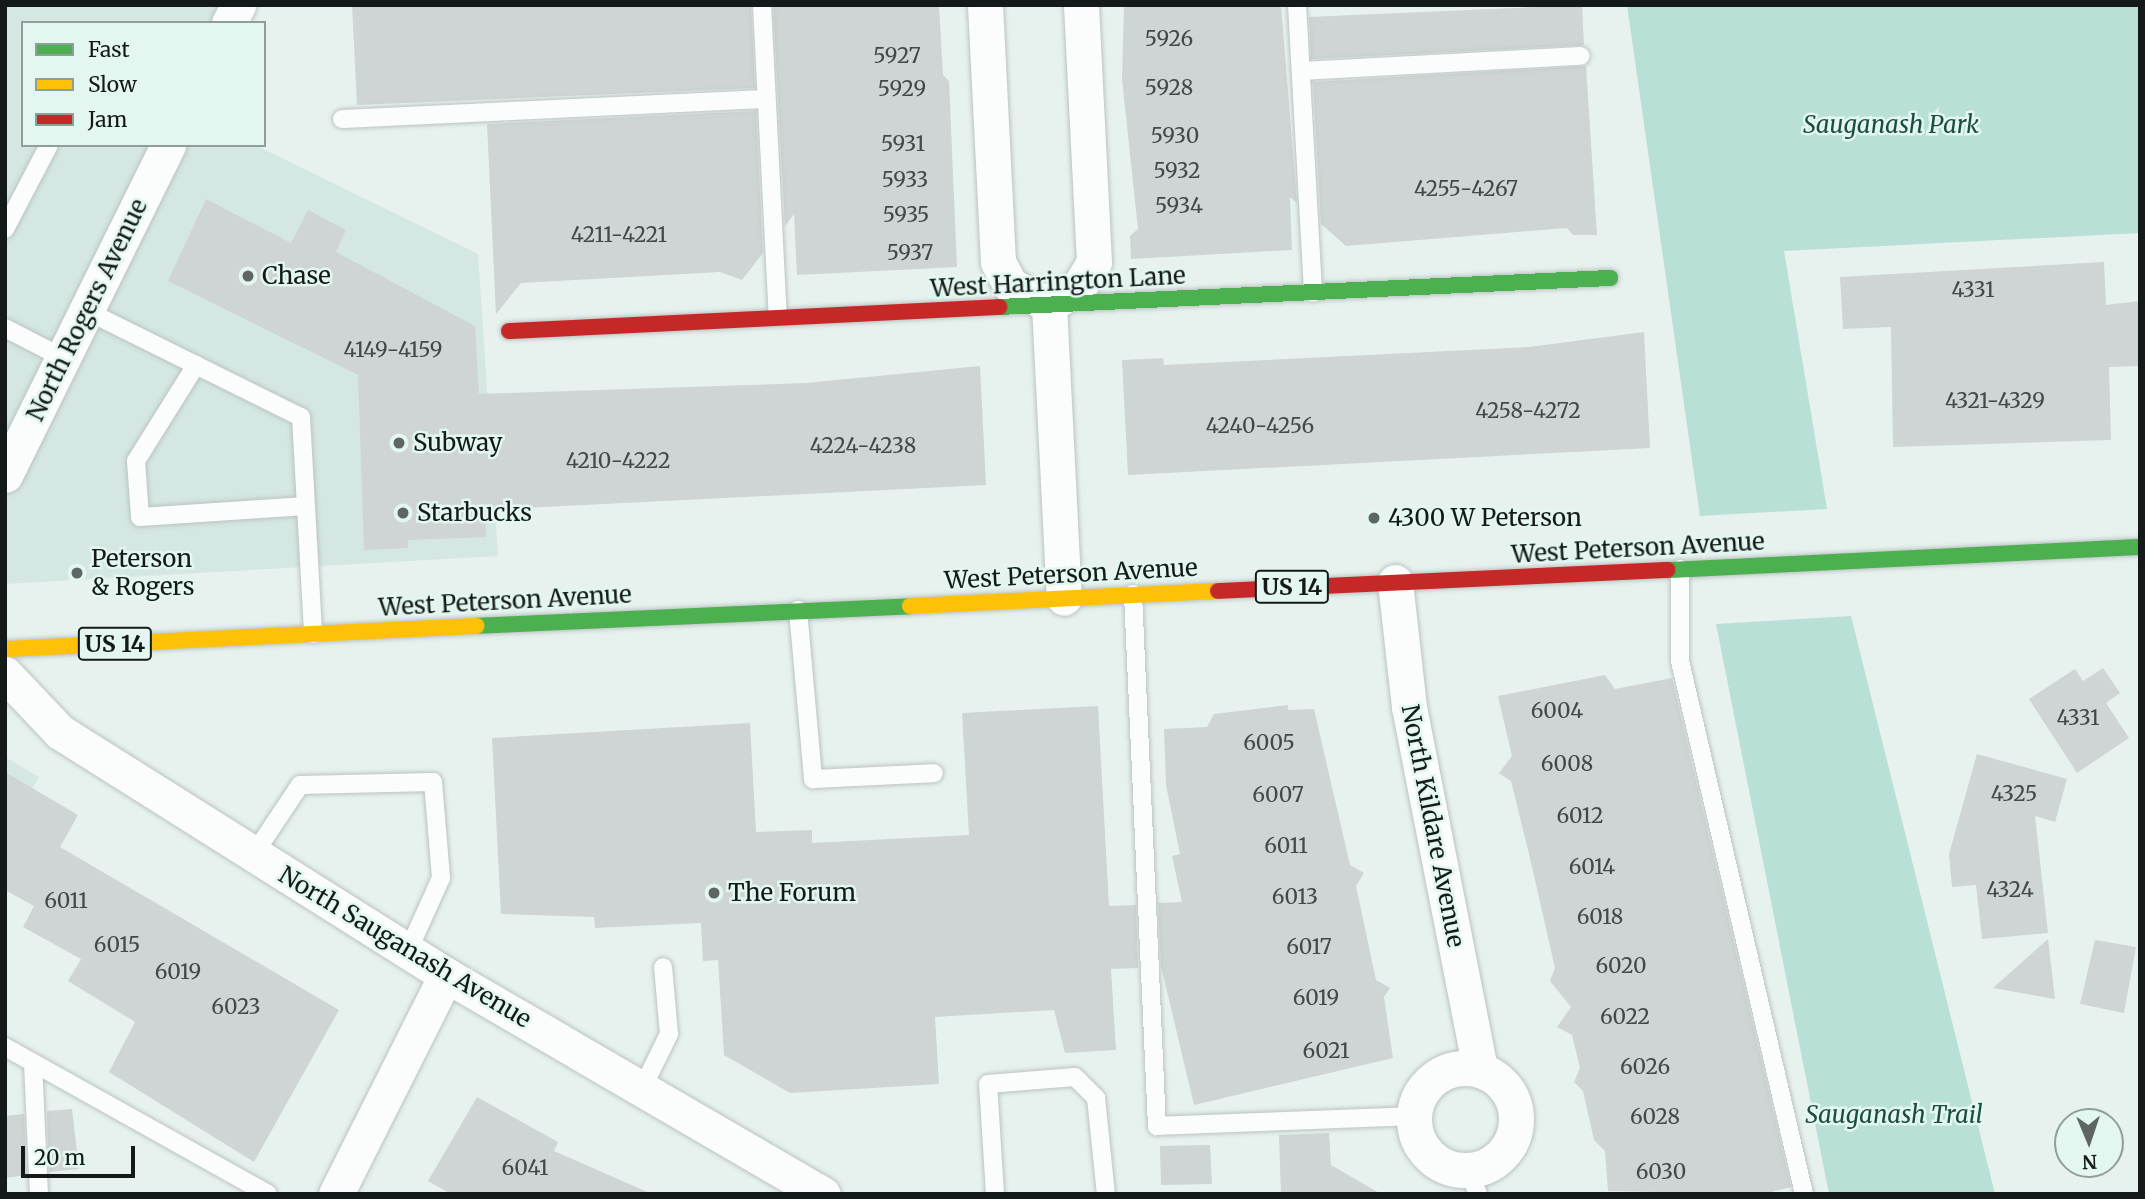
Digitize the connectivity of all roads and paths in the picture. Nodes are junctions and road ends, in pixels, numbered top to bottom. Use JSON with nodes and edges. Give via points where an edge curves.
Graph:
{"nodes":[{"id":1,"x":238,"y":5,"type":"edge"},
{"id":2,"x":762,"y":5,"type":"edge"},
{"id":3,"x":985,"y":5,"type":"edge"},
{"id":4,"x":1081,"y":5,"type":"edge"},
{"id":5,"x":1297,"y":5,"type":"edge"},
{"id":6,"x":230,"y":21,"type":"edge"},
{"id":7,"x":1581,"y":56,"type":"dead end"},
{"id":8,"x":1301,"y":71,"type":"junction"},
{"id":9,"x":766,"y":99,"type":"junction"},
{"id":10,"x":342,"y":119,"type":"dead end"},
{"id":11,"x":48,"y":147,"type":"edge"},
{"id":12,"x":168,"y":147,"type":"edge"},
{"id":13,"x":5,"y":229,"type":"edge"},
{"id":14,"x":1610,"y":278,"type":"dead end"},
{"id":15,"x":1313,"y":293,"type":"junction"},
{"id":16,"x":1049,"y":305,"type":"junction"},
{"id":17,"x":87,"y":311,"type":"junction"},
{"id":18,"x":778,"y":317,"type":"junction"},
{"id":19,"x":5,"y":328,"type":"edge"},
{"id":20,"x":509,"y":331,"type":"dead end"},
{"id":21,"x":63,"y":358,"type":"junction"},
{"id":22,"x":196,"y":365,"type":"junction"},
{"id":23,"x":5,"y":475,"type":"edge"},
{"id":24,"x":306,"y":506,"type":"junction"},
{"id":25,"x":2140,"y":547,"type":"edge"},
{"id":26,"x":1680,"y":569,"type":"junction"},
{"id":27,"x":1395,"y":582,"type":"junction"},
{"id":28,"x":1133,"y":594,"type":"junction"},
{"id":29,"x":1064,"y":598,"type":"junction"},
{"id":30,"x":798,"y":610,"type":"junction"},
{"id":31,"x":313,"y":634,"type":"junction"},
{"id":32,"x":5,"y":649,"type":"edge"},
{"id":33,"x":5,"y":674,"type":"edge"},
{"id":34,"x":934,"y":773,"type":"dead end"},
{"id":35,"x":254,"y":854,"type":"junction"},
{"id":36,"x":408,"y":951,"type":"junction"},
{"id":37,"x":663,"y":967,"type":"dead end"},
{"id":38,"x":446,"y":975,"type":"junction"},
{"id":39,"x":5,"y":1047,"type":"edge"},
{"id":40,"x":33,"y":1063,"type":"junction"},
{"id":41,"x":1480,"y":1070,"type":"junction"},
{"id":42,"x":642,"y":1089,"type":"junction"},
{"id":43,"x":1414,"y":1116,"type":"junction"},
{"id":44,"x":1474,"y":1182,"type":"edge"},
{"id":45,"x":39,"y":1194,"type":"edge"},
{"id":46,"x":268,"y":1194,"type":"edge"},
{"id":47,"x":336,"y":1194,"type":"edge"},
{"id":48,"x":823,"y":1194,"type":"edge"},
{"id":49,"x":995,"y":1194,"type":"edge"},
{"id":50,"x":1106,"y":1194,"type":"edge"},
{"id":51,"x":1804,"y":1194,"type":"edge"}],
"edges":[{"from":1,"to":6,"type":"street"},
{"from":2,"to":9,"type":"lane"},
{"from":3,"to":16,"type":"street","via":[[998,262],[1010,285]]},
{"from":4,"to":16,"type":"street","via":[[1094,262],[1079,287]]},
{"from":5,"to":8,"type":"lane"},
{"from":7,"to":8,"type":"lane"},
{"from":8,"to":15,"type":"lane"},
{"from":9,"to":10,"type":"lane"},
{"from":9,"to":18,"type":"lane"},
{"from":11,"to":13,"type":"lane"},
{"from":12,"to":17,"type":"street","name":"North Rogers Avenue"},
{"from":14,"to":15,"type":"main road","name":"West Harrington Lane"},
{"from":15,"to":16,"type":"main road","name":"West Harrington Lane"},
{"from":16,"to":18,"type":"main road","name":"West Harrington Lane"},
{"from":16,"to":29,"type":"street"},
{"from":17,"to":21,"type":"street","name":"North Rogers Avenue"},
{"from":17,"to":22,"type":"lane"},
{"from":18,"to":20,"type":"main road","name":"West Harrington Lane"},
{"from":19,"to":21,"type":"lane"},
{"from":21,"to":23,"type":"street","name":"North Rogers Avenue"},
{"from":22,"to":24,"type":"lane","via":[[301,417]]},
{"from":22,"to":24,"type":"lane","via":[[136,461],[140,517]]},
{"from":24,"to":31,"type":"lane"},
{"from":25,"to":26,"type":"main road","name":"West Peterson Avenue","number":"US 14"},
{"from":26,"to":27,"type":"main road","name":"West Peterson Avenue","number":"US 14"},
{"from":26,"to":51,"type":"lane","via":[[1680,661]]},
{"from":27,"to":28,"type":"main road","name":"West Peterson Avenue","number":"US 14"},
{"from":27,"to":41,"type":"street","name":"North Kildare Avenue","via":[[1409,707]]},
{"from":28,"to":29,"type":"main road","name":"West Peterson Avenue","number":"US 14"},
{"from":28,"to":43,"type":"lane","via":[[1157,1126]]},
{"from":29,"to":30,"type":"main road","name":"West Peterson Avenue","number":"US 14"},
{"from":30,"to":31,"type":"main road","name":"West Peterson Avenue","number":"US 14"},
{"from":30,"to":34,"type":"lane","via":[[813,779]]},
{"from":31,"to":32,"type":"main road","name":"West Peterson Avenue","number":"US 14"},
{"from":33,"to":35,"type":"street","name":"North Sauganash Avenue","via":[[60,732]]},
{"from":35,"to":36,"type":"street","name":"North Sauganash Avenue"},
{"from":35,"to":36,"type":"lane","via":[[300,785],[433,782],[441,878]]},
{"from":36,"to":38,"type":"street","name":"North Sauganash Avenue"},
{"from":37,"to":42,"type":"lane","via":[[669,1034]]},
{"from":38,"to":42,"type":"street","name":"North Sauganash Avenue"},
{"from":38,"to":47,"type":"street"},
{"from":39,"to":40,"type":"lane"},
{"from":40,"to":45,"type":"lane"},
{"from":40,"to":46,"type":"lane"},
{"from":41,"to":43,"type":"street","via":[[1436,1077]]},
{"from":41,"to":44,"type":"street","via":[[1508,1091],[1517,1125],[1501,1157]]},
{"from":42,"to":48,"type":"street","name":"North Sauganash Avenue"},
{"from":43,"to":44,"type":"street","via":[[1430,1155]]},
{"from":49,"to":50,"type":"lane","via":[[988,1084],[1075,1077],[1096,1098]]}]}
